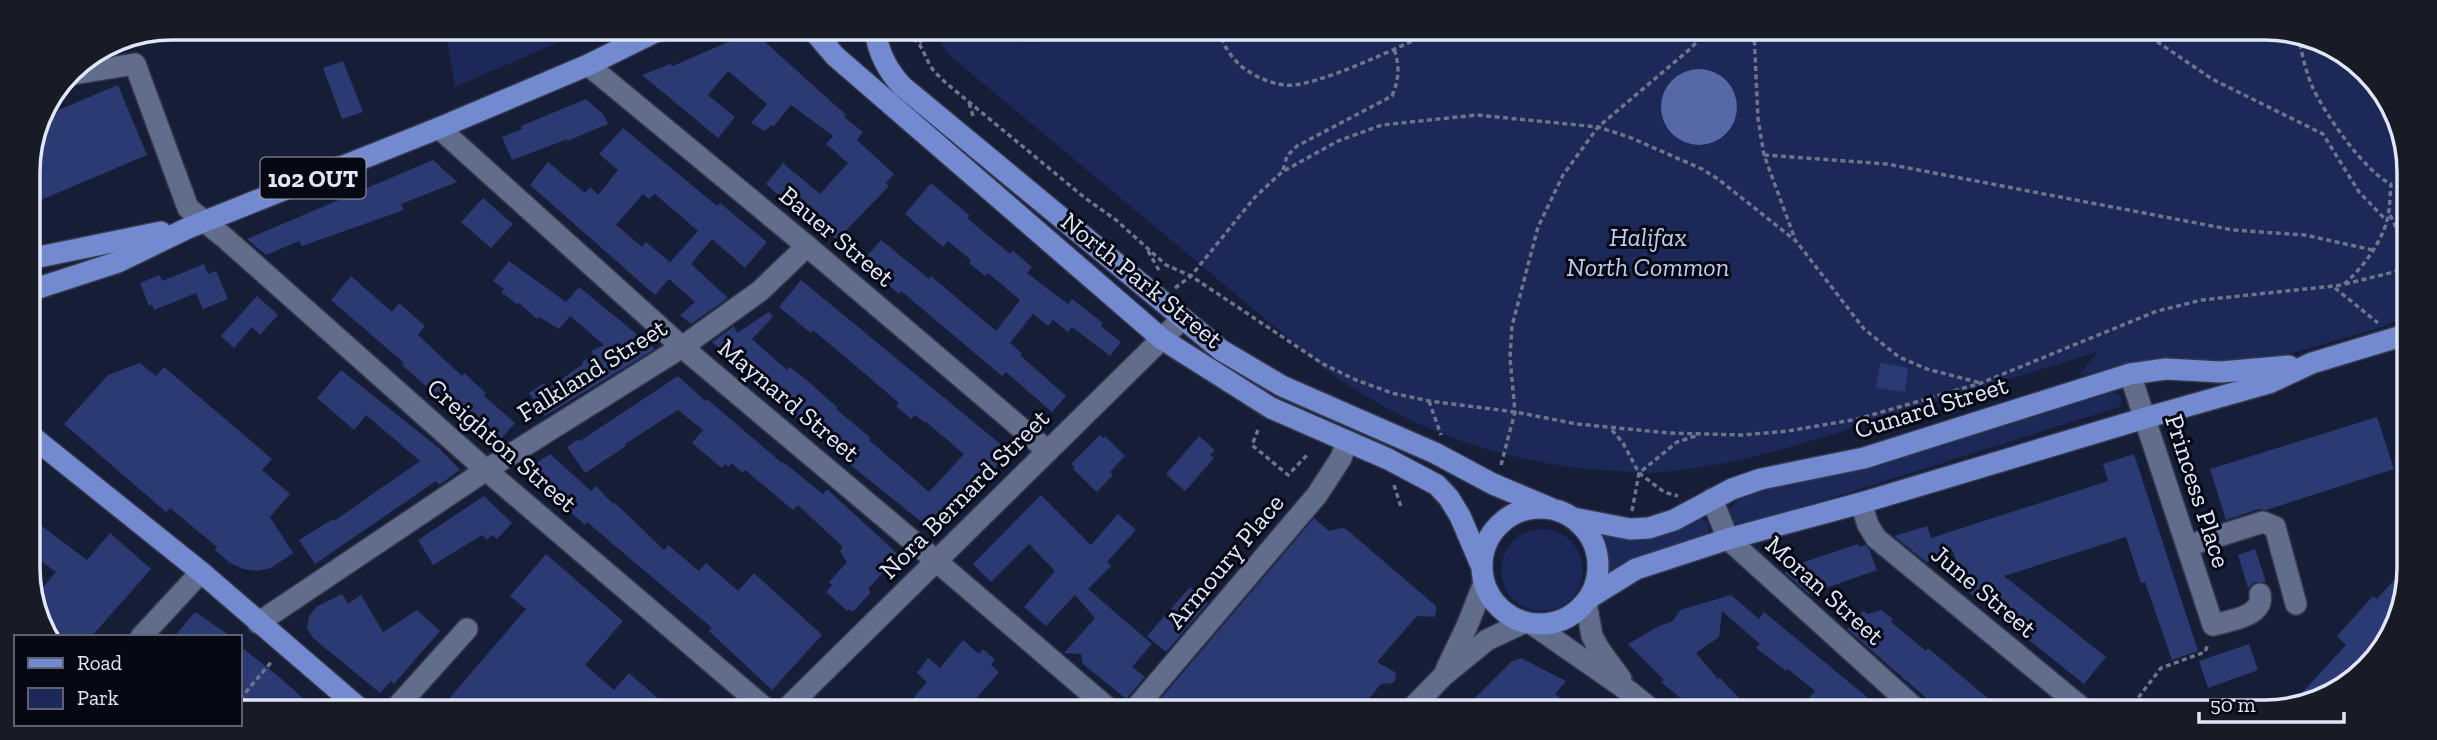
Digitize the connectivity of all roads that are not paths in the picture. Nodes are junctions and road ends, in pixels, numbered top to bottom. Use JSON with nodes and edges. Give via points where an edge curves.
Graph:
{"nodes":[{"id":1,"x":636,"y":41,"type":"edge"},
{"id":2,"x":822,"y":41,"type":"edge"},
{"id":3,"x":881,"y":41,"type":"edge"},
{"id":4,"x":588,"y":65,"type":"junction"},
{"id":5,"x":86,"y":72,"type":"edge"},
{"id":6,"x":439,"y":128,"type":"junction"},
{"id":7,"x":196,"y":225,"type":"junction"},
{"id":8,"x":807,"y":246,"type":"junction"},
{"id":9,"x":41,"y":257,"type":"edge"},
{"id":10,"x":41,"y":287,"type":"edge"},
{"id":11,"x":1182,"y":319,"type":"junction"},
{"id":12,"x":2397,"y":337,"type":"edge"},
{"id":13,"x":1162,"y":339,"type":"junction"},
{"id":14,"x":682,"y":347,"type":"junction"},
{"id":15,"x":2312,"y":363,"type":"junction"},
{"id":16,"x":2130,"y":374,"type":"junction"},
{"id":17,"x":2144,"y":418,"type":"junction"},
{"id":18,"x":1347,"y":442,"type":"junction"},
{"id":19,"x":40,"y":443,"type":"edge"},
{"id":20,"x":1048,"y":451,"type":"junction"},
{"id":21,"x":486,"y":470,"type":"junction"},
{"id":22,"x":1712,"y":499,"type":"junction"},
{"id":23,"x":1861,"y":503,"type":"junction"},
{"id":24,"x":1550,"y":508,"type":"junction"},
{"id":25,"x":1573,"y":518,"type":"junction"},
{"id":26,"x":1728,"y":539,"type":"junction"},
{"id":27,"x":2187,"y":546,"type":"junction"},
{"id":28,"x":937,"y":561,"type":"junction"},
{"id":29,"x":201,"y":572,"type":"junction"},
{"id":30,"x":1483,"y":574,"type":"junction"},
{"id":31,"x":2260,"y":594,"type":"dead end"},
{"id":32,"x":1587,"y":600,"type":"junction"},
{"id":33,"x":2296,"y":604,"type":"dead end"},
{"id":34,"x":258,"y":623,"type":"junction"},
{"id":35,"x":1529,"y":623,"type":"junction"},
{"id":36,"x":467,"y":629,"type":"dead end"},
{"id":37,"x":143,"y":635,"type":"edge"},
{"id":38,"x":1444,"y":675,"type":"junction"},
{"id":39,"x":1630,"y":692,"type":"junction"},
{"id":40,"x":1420,"y":699,"type":"edge"},
{"id":41,"x":1639,"y":699,"type":"edge"},
{"id":42,"x":1905,"y":699,"type":"edge"},
{"id":43,"x":2072,"y":699,"type":"edge"},
{"id":44,"x":349,"y":700,"type":"edge"},
{"id":45,"x":403,"y":700,"type":"edge"},
{"id":46,"x":755,"y":700,"type":"edge"},
{"id":47,"x":795,"y":700,"type":"edge"},
{"id":48,"x":1098,"y":700,"type":"edge"},
{"id":49,"x":1143,"y":700,"type":"edge"}],
"edges":[{"from":1,"to":4,"type":"main road","number":"102 OUT"},
{"from":2,"to":13,"type":"main road","name":"North Park Street"},
{"from":3,"to":11,"type":"main road","name":"North Park Street","via":[[881,55],[902,86]]},
{"from":4,"to":6,"type":"main road","number":"102 OUT"},
{"from":4,"to":8,"type":"street","name":"Bauer Street"},
{"from":5,"to":7,"type":"street","name":"Creighton Street","via":[[135,64]]},
{"from":6,"to":7,"type":"main road","number":"102 OUT"},
{"from":6,"to":14,"type":"street","name":"Maynard Street"},
{"from":7,"to":9,"type":"main road"},
{"from":7,"to":10,"type":"main road","number":"102 OUT","via":[[118,262]]},
{"from":7,"to":21,"type":"street","name":"Creighton Street"},
{"from":8,"to":14,"type":"street","name":"Falkland Street","via":[[760,291]]},
{"from":8,"to":20,"type":"street","name":"Bauer Street"},
{"from":11,"to":13,"type":"street","name":"Nora Bernard Street"},
{"from":11,"to":24,"type":"main road","name":"North Park Street","via":[[1221,350],[1282,386]]},
{"from":12,"to":15,"type":"main road","name":"Cunard Street"},
{"from":13,"to":18,"type":"main road","name":"North Park Street","via":[[1271,408]]},
{"from":13,"to":20,"type":"street","name":"Nora Bernard Street"},
{"from":14,"to":21,"type":"street","name":"Falkland Street"},
{"from":14,"to":28,"type":"street","name":"Maynard Street"},
{"from":15,"to":16,"type":"main road","name":"Cunard Street","via":[[2263,370],[2166,369]]},
{"from":15,"to":17,"type":"main road","name":"Cunard Street","via":[[2269,383]]},
{"from":16,"to":17,"type":"street","name":"Princess Place"},
{"from":16,"to":22,"type":"main road","name":"Cunard Street","via":[[1864,458],[1761,479]]},
{"from":17,"to":23,"type":"main road","name":"Cunard Street"},
{"from":17,"to":27,"type":"street","name":"Princess Place"},
{"from":18,"to":30,"type":"main road","name":"North Park Street","via":[[1437,485],[1460,516]]},
{"from":18,"to":49,"type":"street","name":"Armoury Place","via":[[1317,495]]},
{"from":19,"to":29,"type":"main road"},
{"from":20,"to":28,"type":"street","name":"Nora Bernard Street"},
{"from":21,"to":34,"type":"street","name":"Falkland Street"},
{"from":21,"to":46,"type":"street","name":"Creighton Street"},
{"from":22,"to":25,"type":"main road","name":"Cunard Street","via":[[1649,528]]},
{"from":22,"to":26,"type":"street","name":"Moran Street"},
{"from":23,"to":26,"type":"main road","name":"Cunard Street"},
{"from":23,"to":43,"type":"street","name":"June Street","via":[[1876,538]]},
{"from":24,"to":25,"type":"main road"},
{"from":24,"to":30,"type":"main road","via":[[1521,510],[1497,526],[1483,551]]},
{"from":25,"to":32,"type":"main road","via":[[1588,534],[1597,554],[1597,577]]},
{"from":26,"to":32,"type":"main road","name":"Cunard Street","via":[[1636,569]]},
{"from":26,"to":42,"type":"street","name":"Moran Street"},
{"from":27,"to":31,"type":"street","name":"Princess Place","via":[[2213,625],[2250,613],[2259,607]]},
{"from":27,"to":33,"type":"street","via":[[2263,522],[2275,527]]},
{"from":28,"to":47,"type":"street","name":"Nora Bernard Street"},
{"from":28,"to":48,"type":"street","name":"Maynard Street"},
{"from":29,"to":34,"type":"main road"},
{"from":29,"to":37,"type":"street"},
{"from":30,"to":35,"type":"main road","via":[[1493,600],[1507,614]]},
{"from":30,"to":38,"type":"street","via":[[1467,626]]},
{"from":32,"to":35,"type":"main road","via":[[1571,615],[1552,623]]},
{"from":32,"to":39,"type":"street","via":[[1596,643]]},
{"from":34,"to":44,"type":"main road"},
{"from":35,"to":38,"type":"street","via":[[1487,640]]},
{"from":35,"to":39,"type":"street"},
{"from":36,"to":45,"type":"street"},
{"from":38,"to":40,"type":"street"},
{"from":39,"to":41,"type":"street"}]}
